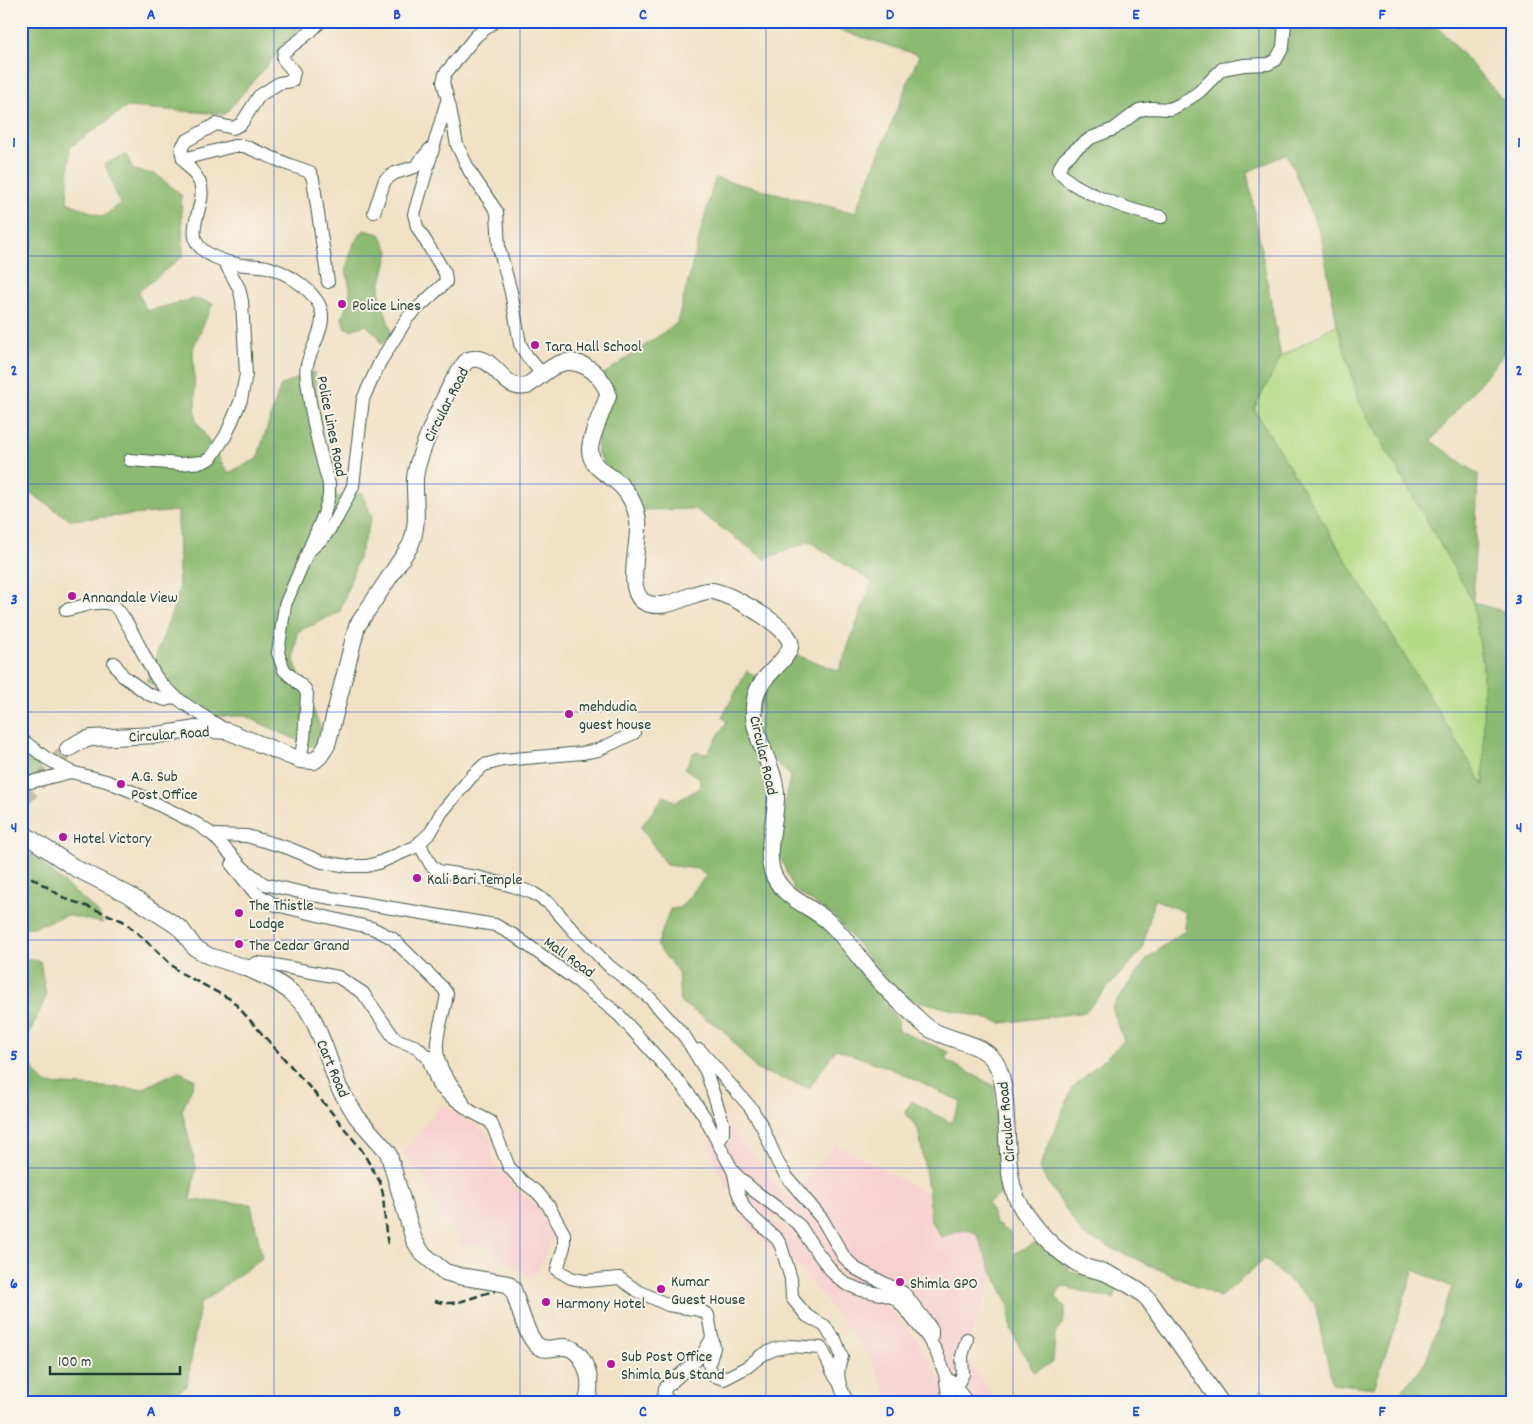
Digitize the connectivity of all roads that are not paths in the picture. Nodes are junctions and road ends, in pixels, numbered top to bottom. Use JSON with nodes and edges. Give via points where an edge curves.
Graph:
{"nodes":[{"id":1,"x":321,"y":21,"type":"edge"},
{"id":2,"x":495,"y":21,"type":"edge"},
{"id":3,"x":1284,"y":21,"type":"edge"},
{"id":4,"x":448,"y":102,"type":"junction"},
{"id":5,"x":435,"y":143,"type":"junction"},
{"id":6,"x":183,"y":159,"type":"junction"},
{"id":7,"x":374,"y":212,"type":"dead end"},
{"id":8,"x":1162,"y":217,"type":"dead end"},
{"id":9,"x":224,"y":261,"type":"junction"},
{"id":10,"x":328,"y":282,"type":"dead end"},
{"id":11,"x":543,"y":375,"type":"junction"},
{"id":12,"x":130,"y":460,"type":"dead end"},
{"id":13,"x":306,"y":554,"type":"junction"},
{"id":14,"x":66,"y":610,"type":"dead end"},
{"id":15,"x":114,"y":663,"type":"dead end"},
{"id":16,"x":172,"y":693,"type":"junction"},
{"id":17,"x":227,"y":731,"type":"junction"},
{"id":18,"x":634,"y":733,"type":"dead end"},
{"id":19,"x":21,"y":739,"type":"edge"},
{"id":20,"x":68,"y":749,"type":"tunnel mouth"},
{"id":21,"x":300,"y":760,"type":"junction"},
{"id":22,"x":71,"y":772,"type":"junction"},
{"id":23,"x":21,"y":782,"type":"edge"},
{"id":24,"x":21,"y":832,"type":"edge"},
{"id":25,"x":213,"y":835,"type":"junction"},
{"id":26,"x":420,"y":842,"type":"junction"},
{"id":27,"x":225,"y":847,"type":"junction"},
{"id":28,"x":247,"y":968,"type":"junction"},
{"id":29,"x":685,"y":1037,"type":"junction"},
{"id":30,"x":464,"y":1107,"type":"junction"},
{"id":31,"x":718,"y":1144,"type":"junction"},
{"id":32,"x":734,"y":1173,"type":"junction"},
{"id":33,"x":713,"y":1338,"type":"junction"},
{"id":34,"x":967,"y":1339,"type":"dead end"},
{"id":35,"x":930,"y":1341,"type":"junction"},
{"id":36,"x":829,"y":1367,"type":"junction"},
{"id":37,"x":945,"y":1374,"type":"junction"},
{"id":38,"x":839,"y":1382,"type":"junction"},
{"id":39,"x":956,"y":1387,"type":"junction"},
{"id":40,"x":586,"y":1403,"type":"edge"},
{"id":41,"x":673,"y":1403,"type":"edge"},
{"id":42,"x":839,"y":1403,"type":"edge"},
{"id":43,"x":848,"y":1403,"type":"edge"},
{"id":44,"x":949,"y":1403,"type":"edge"},
{"id":45,"x":968,"y":1403,"type":"edge"},
{"id":46,"x":1221,"y":1403,"type":"edge"}],
"edges":[{"from":1,"to":6,"type":"street","via":[[284,52],[284,59],[294,72],[292,80],[279,83],[259,96],[241,124],[233,128],[216,124],[183,143]]},
{"from":2,"to":4,"type":"street","via":[[476,36],[445,74],[443,82]]},
{"from":3,"to":8,"type":"street","via":[[1282,47],[1276,60],[1222,70],[1199,92],[1170,109],[1139,110],[1114,129],[1091,138],[1076,149],[1058,170],[1063,178],[1086,190],[1146,214]]},
{"from":4,"to":5,"type":"street"},
{"from":4,"to":11,"type":"street","via":[[457,145],[497,212],[499,248],[520,344]]},
{"from":5,"to":7,"type":"street","via":[[415,167],[385,180]]},
{"from":5,"to":13,"type":"street","via":[[414,214],[417,227],[445,273],[446,282],[408,317],[380,362],[363,398],[353,486],[325,536]]},
{"from":6,"to":9,"type":"street","name":"Police Lines Road","via":[[201,185],[195,233],[198,244]]},
{"from":6,"to":10,"type":"street","via":[[244,146],[310,172]]},
{"from":9,"to":12,"type":"street","via":[[239,288],[242,301],[246,374],[241,400],[226,435],[212,458],[203,462],[180,464]]},
{"from":9,"to":13,"type":"street","name":"Police Lines Road","via":[[277,271],[307,290],[321,308],[321,326],[306,366],[306,377],[329,496]]},
{"from":11,"to":21,"type":"main road","name":"Circular Road","via":[[527,386],[516,387],[487,362],[477,358],[468,360],[460,370],[417,464],[414,537],[357,626],[324,751],[314,760]]},
{"from":11,"to":46,"type":"main road","name":"Circular Road","via":[[559,364],[581,364],[594,372],[606,388],[608,396],[590,450],[595,465],[627,492],[636,508],[634,584],[641,600],[667,604],[707,590],[719,592],[766,617],[781,627],[789,638],[789,650],[766,677],[756,695],[754,714],[758,742],[771,768],[776,797],[770,850],[774,877],[793,899],[829,921],[904,1008],[930,1030],[990,1055],[997,1064],[1003,1084],[1010,1176],[1016,1197],[1032,1225],[1056,1248],[1082,1266],[1105,1273],[1141,1292]]},
{"from":13,"to":21,"type":"street","name":"Police Lines Road","via":[[285,605],[278,653],[284,670],[307,694]]},
{"from":14,"to":16,"type":"street","via":[[97,604],[112,604],[118,608],[159,681]]},
{"from":15,"to":16,"type":"street","via":[[123,676],[148,694],[166,700]]},
{"from":16,"to":17,"type":"street"},
{"from":17,"to":20,"type":"main road","name":"Circular Road","via":[[196,729],[157,735],[91,738]]},
{"from":17,"to":21,"type":"main road","name":"Circular Road"},
{"from":18,"to":26,"type":"street","via":[[598,750],[484,765],[461,788],[431,832]]},
{"from":19,"to":22,"type":"street","name":"Mall Road"},
{"from":22,"to":23,"type":"street"},
{"from":22,"to":25,"type":"street","name":"Mall Road","via":[[106,780],[131,791]]},
{"from":24,"to":28,"type":"main road","name":"Cart Road","via":[[75,868],[129,895],[182,929],[195,948]]},
{"from":25,"to":26,"type":"street","via":[[254,837],[322,862],[349,866],[378,863]]},
{"from":25,"to":27,"type":"street","name":"Mall Road"},
{"from":26,"to":29,"type":"street","via":[[431,865],[438,871],[513,886],[550,904],[609,966],[650,998]]},
{"from":27,"to":30,"type":"street","via":[[236,872],[264,899],[276,905],[384,933],[402,946],[444,988],[447,994],[438,1030],[437,1056]]},
{"from":27,"to":31,"type":"street","name":"Mall Road","via":[[243,868],[264,884],[496,925],[506,930],[619,1015],[680,1083],[704,1116]]},
{"from":28,"to":30,"type":"street","via":[[256,963],[269,964],[338,977],[363,993],[395,1039],[416,1047],[428,1058],[438,1085]]},
{"from":28,"to":40,"type":"main road","name":"Cart Road","via":[[275,981],[306,1007],[339,1088],[357,1117],[388,1152],[414,1240],[422,1253],[445,1272],[508,1284],[513,1289],[530,1336],[538,1346],[572,1349],[585,1365],[589,1378]]},
{"from":29,"to":31,"type":"street","via":[[706,1071],[719,1107],[723,1133]]},
{"from":29,"to":35,"type":"street","via":[[701,1050],[751,1108],[787,1177],[822,1219],[844,1257],[856,1269],[904,1293],[932,1330]]},
{"from":30,"to":33,"type":"street","via":[[491,1122],[509,1167],[548,1204],[564,1234],[557,1270],[585,1282],[619,1278],[636,1290],[668,1304],[700,1310],[708,1315]]},
{"from":31,"to":32,"type":"street","name":"Mall Road"},
{"from":32,"to":35,"type":"street","name":"Mall Road","via":[[800,1226],[834,1274],[861,1290],[894,1298]]},
{"from":32,"to":38,"type":"street","via":[[736,1190],[744,1207],[781,1246],[791,1279],[792,1298],[807,1316],[825,1326],[835,1339],[842,1357]]},
{"from":33,"to":36,"type":"street","via":[[714,1348],[709,1364],[712,1375],[724,1379],[747,1367],[762,1354],[790,1346],[820,1348]]},
{"from":33,"to":41,"type":"street","via":[[702,1355],[666,1388],[664,1397]]},
{"from":34,"to":39,"type":"street","via":[[962,1356],[963,1374]]},
{"from":35,"to":37,"type":"street","name":"Mall Road"},
{"from":36,"to":38,"type":"street"},
{"from":36,"to":42,"type":"street","via":[[829,1383]]},
{"from":37,"to":39,"type":"street"},
{"from":37,"to":44,"type":"street","name":"Mall Road"},
{"from":38,"to":43,"type":"street"},
{"from":39,"to":45,"type":"street"}]}
